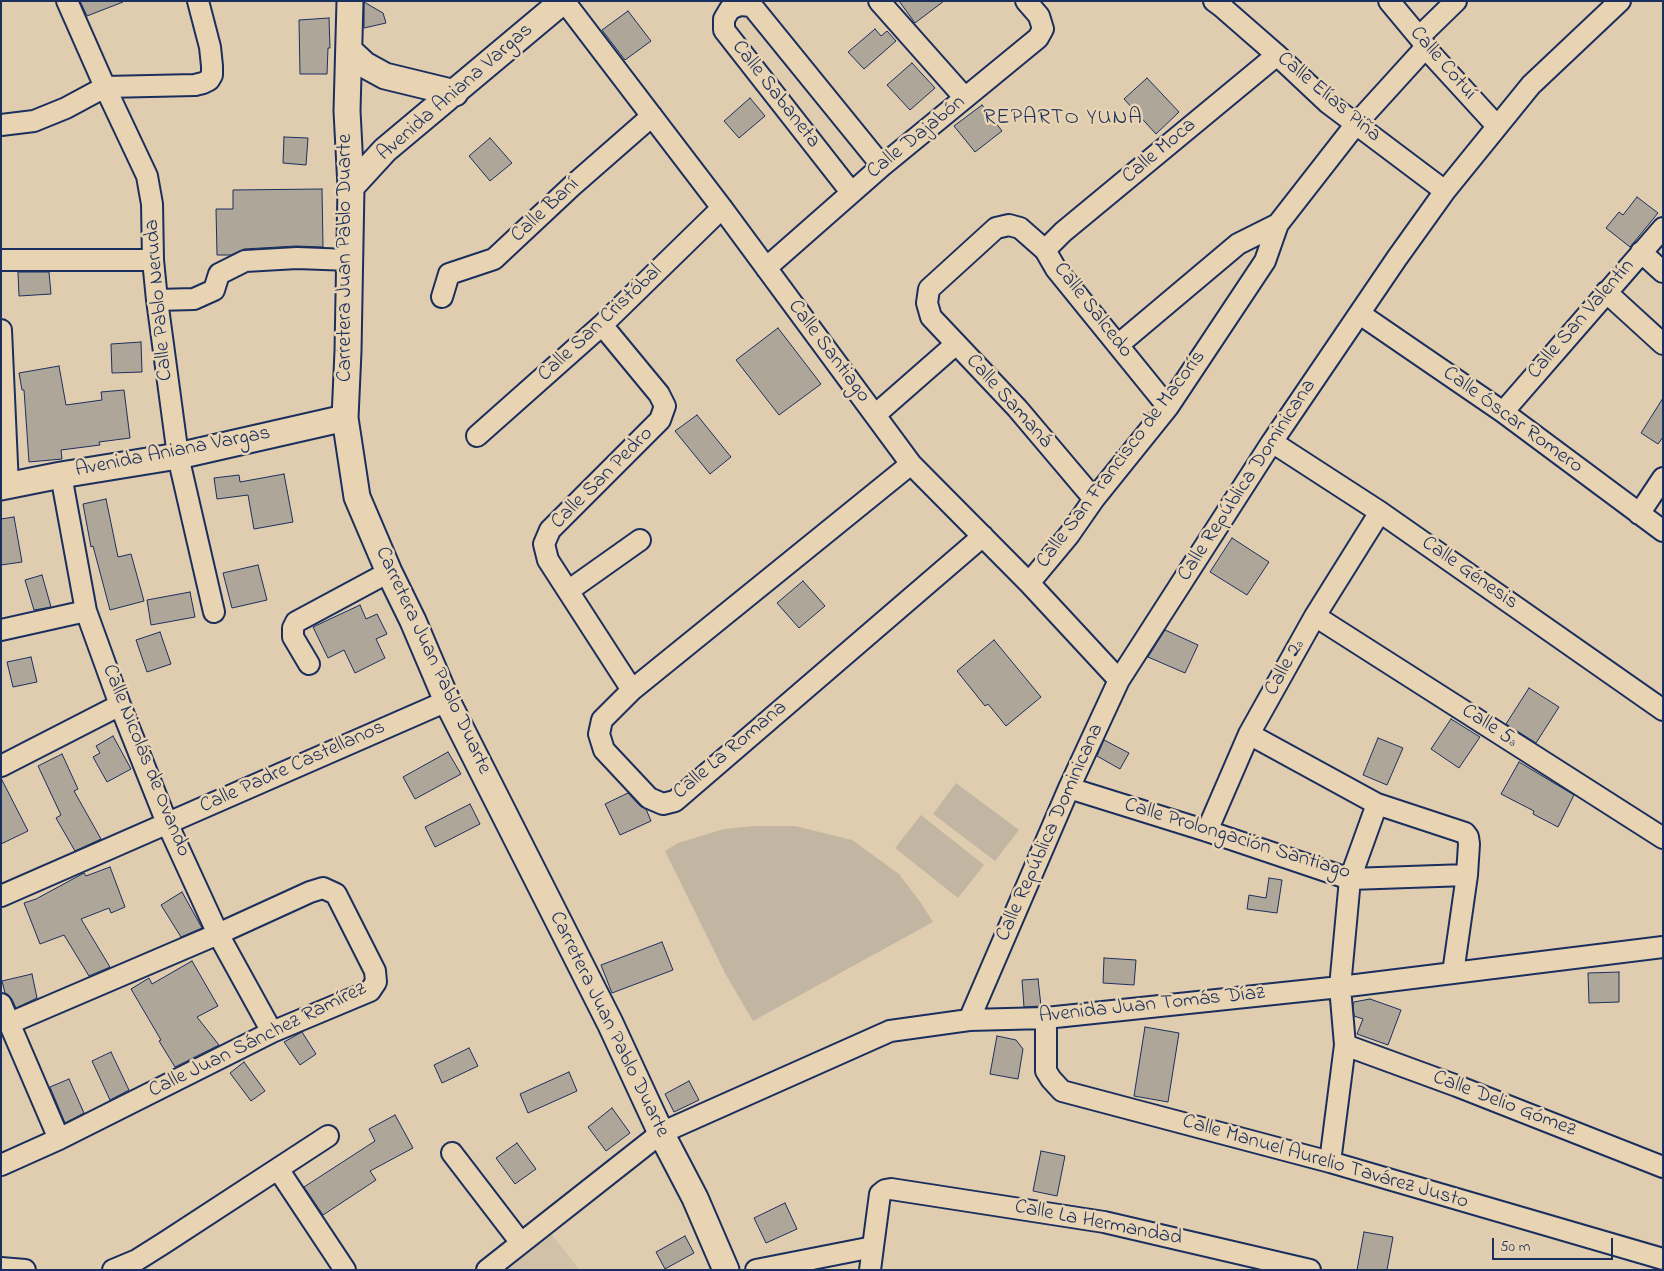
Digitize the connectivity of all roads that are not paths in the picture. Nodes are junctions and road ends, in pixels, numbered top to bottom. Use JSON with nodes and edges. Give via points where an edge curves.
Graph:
{"nodes":[{"id":1,"x":68,"y":1,"type":"edge"},
{"id":2,"x":198,"y":1,"type":"edge"},
{"id":3,"x":350,"y":1,"type":"edge"},
{"id":4,"x":564,"y":1,"type":"edge"},
{"id":5,"x":879,"y":1,"type":"edge"},
{"id":6,"x":1026,"y":1,"type":"edge"},
{"id":7,"x":1389,"y":1,"type":"edge"},
{"id":8,"x":1456,"y":1,"type":"edge"},
{"id":9,"x":1620,"y":1,"type":"edge"},
{"id":10,"x":1222,"y":3,"type":"edge"},
{"id":11,"x":1422,"y":42,"type":"junction"},
{"id":12,"x":349,"y":50,"type":"junction"},
{"id":13,"x":1276,"y":55,"type":"junction"},
{"id":14,"x":105,"y":88,"type":"junction"},
{"id":15,"x":454,"y":93,"type":"junction"},
{"id":16,"x":965,"y":98,"type":"junction"},
{"id":17,"x":652,"y":116,"type":"junction"},
{"id":18,"x":1356,"y":124,"type":"junction"},
{"id":19,"x":1,"y":125,"type":"edge"},
{"id":20,"x":1497,"y":126,"type":"junction"},
{"id":21,"x":882,"y":166,"type":"junction"},
{"id":22,"x":351,"y":187,"type":"junction"},
{"id":23,"x":1445,"y":190,"type":"junction"},
{"id":24,"x":851,"y":192,"type":"junction"},
{"id":25,"x":722,"y":208,"type":"junction"},
{"id":26,"x":1278,"y":224,"type":"junction"},
{"id":27,"x":1663,"y":228,"type":"edge"},
{"id":28,"x":1045,"y":250,"type":"junction"},
{"id":29,"x":1641,"y":252,"type":"junction"},
{"id":30,"x":1,"y":260,"type":"edge"},
{"id":31,"x":153,"y":260,"type":"junction"},
{"id":32,"x":350,"y":260,"type":"junction"},
{"id":33,"x":766,"y":268,"type":"junction"},
{"id":34,"x":1663,"y":272,"type":"edge"},
{"id":35,"x":1606,"y":292,"type":"junction"},
{"id":36,"x":442,"y":297,"type":"dead end"},
{"id":37,"x":157,"y":300,"type":"junction"},
{"id":38,"x":927,"y":303,"type":"joint"},
{"id":39,"x":1360,"y":314,"type":"junction"},
{"id":40,"x":602,"y":325,"type":"junction"},
{"id":41,"x":1,"y":330,"type":"edge"},
{"id":42,"x":956,"y":344,"type":"junction"},
{"id":43,"x":1118,"y":344,"type":"junction"},
{"id":44,"x":1663,"y":344,"type":"edge"},
{"id":45,"x":2,"y":367,"type":"edge"},
{"id":46,"x":1168,"y":407,"type":"junction"},
{"id":47,"x":1503,"y":412,"type":"junction"},
{"id":48,"x":875,"y":415,"type":"junction"},
{"id":49,"x":344,"y":418,"type":"junction"},
{"id":50,"x":476,"y":436,"type":"dead end"},
{"id":51,"x":1272,"y":442,"type":"junction"},
{"id":52,"x":178,"y":456,"type":"junction"},
{"id":53,"x":911,"y":464,"type":"junction"},
{"id":54,"x":61,"y":475,"type":"junction"},
{"id":55,"x":1663,"y":478,"type":"edge"},
{"id":56,"x":5,"y":487,"type":"edge"},
{"id":57,"x":1094,"y":499,"type":"junction"},
{"id":58,"x":1380,"y":512,"type":"junction"},
{"id":59,"x":1639,"y":514,"type":"junction"},
{"id":60,"x":1663,"y":530,"type":"edge"},
{"id":61,"x":983,"y":536,"type":"junction"},
{"id":62,"x":640,"y":540,"type":"dead end"},
{"id":63,"x":389,"y":572,"type":"junction"},
{"id":64,"x":1029,"y":583,"type":"junction"},
{"id":65,"x":568,"y":591,"type":"junction"},
{"id":66,"x":86,"y":611,"type":"junction"},
{"id":67,"x":214,"y":612,"type":"dead end"},
{"id":68,"x":1314,"y":616,"type":"junction"},
{"id":69,"x":1,"y":630,"type":"edge"},
{"id":70,"x":309,"y":664,"type":"dead end"},
{"id":71,"x":1119,"y":680,"type":"junction"},
{"id":72,"x":632,"y":690,"type":"junction"},
{"id":73,"x":447,"y":701,"type":"junction"},
{"id":74,"x":120,"y":705,"type":"junction"},
{"id":75,"x":1663,"y":710,"type":"edge"},
{"id":76,"x":1249,"y":734,"type":"junction"},
{"id":77,"x":1,"y":766,"type":"edge"},
{"id":78,"x":1069,"y":788,"type":"junction"},
{"id":79,"x":1377,"y":804,"type":"junction"},
{"id":80,"x":167,"y":824,"type":"junction"},
{"id":81,"x":1206,"y":831,"type":"junction"},
{"id":82,"x":1663,"y":838,"type":"edge"},
{"id":83,"x":1467,"y":875,"type":"junction"},
{"id":84,"x":1350,"y":879,"type":"junction"},
{"id":85,"x":1,"y":896,"type":"edge"},
{"id":86,"x":218,"y":934,"type":"junction"},
{"id":87,"x":1663,"y":947,"type":"edge"},
{"id":88,"x":1453,"y":974,"type":"junction"},
{"id":89,"x":1340,"y":987,"type":"junction"},
{"id":90,"x":1,"y":1004,"type":"edge"},
{"id":91,"x":1046,"y":1018,"type":"junction"},
{"id":92,"x":969,"y":1020,"type":"junction"},
{"id":93,"x":10,"y":1023,"type":"junction"},
{"id":94,"x":272,"y":1032,"type":"junction"},
{"id":95,"x":1345,"y":1045,"type":"junction"},
{"id":96,"x":661,"y":1133,"type":"junction"},
{"id":97,"x":328,"y":1136,"type":"dead end"},
{"id":98,"x":58,"y":1138,"type":"junction"},
{"id":99,"x":452,"y":1153,"type":"dead end"},
{"id":100,"x":1330,"y":1162,"type":"junction"},
{"id":101,"x":1,"y":1165,"type":"edge"},
{"id":102,"x":1663,"y":1167,"type":"edge"},
{"id":103,"x":278,"y":1168,"type":"junction"},
{"id":104,"x":521,"y":1243,"type":"junction"},
{"id":105,"x":873,"y":1247,"type":"junction"},
{"id":106,"x":1663,"y":1259,"type":"edge"},
{"id":107,"x":1286,"y":1266,"type":"edge"},
{"id":108,"x":1,"y":1268,"type":"edge"},
{"id":109,"x":25,"y":1270,"type":"edge"},
{"id":110,"x":113,"y":1270,"type":"edge"},
{"id":111,"x":345,"y":1270,"type":"edge"},
{"id":112,"x":488,"y":1270,"type":"edge"},
{"id":113,"x":726,"y":1270,"type":"edge"},
{"id":114,"x":756,"y":1270,"type":"edge"},
{"id":115,"x":870,"y":1270,"type":"edge"},
{"id":116,"x":1310,"y":1270,"type":"edge"}],
"edges":[{"from":1,"to":14,"type":"street","name":"Calle Pablo Neruda"},
{"from":2,"to":14,"type":"street","via":[[210,48],[212,75],[209,80],[203,84]]},
{"from":3,"to":12,"type":"main road","name":"Carretera Juan Pablo Duarte"},
{"from":4,"to":15,"type":"main road","name":"Avenida Aniana Vargas"},
{"from":4,"to":17,"type":"street","name":"Calle Santiago"},
{"from":5,"to":16,"type":"street"},
{"from":6,"to":16,"type":"street","name":"Calle Dajabón","via":[[1043,29],[1038,38]]},
{"from":7,"to":11,"type":"street","name":"Calle Cotuí"},
{"from":8,"to":11,"type":"street","name":"Calle San Francisco de Macorís"},
{"from":9,"to":20,"type":"street","name":"Calle República Dominicana","via":[[1531,85]]},
{"from":10,"to":13,"type":"street","name":"Calle Elías Piña"},
{"from":11,"to":18,"type":"street","name":"Calle San Francisco de Macorís"},
{"from":11,"to":20,"type":"street","name":"Calle Cotuí"},
{"from":12,"to":15,"type":"main road","via":[[365,66],[385,76]]},
{"from":12,"to":22,"type":"main road","name":"Carretera Juan Pablo Duarte","via":[[347,111]]},
{"from":13,"to":18,"type":"street","name":"Calle Elías Piña"},
{"from":13,"to":28,"type":"street","name":"Calle Moca"},
{"from":14,"to":19,"type":"street","via":[[34,121]]},
{"from":14,"to":31,"type":"street","name":"Calle Pablo Neruda","via":[[147,176],[152,204]]},
{"from":15,"to":22,"type":"main road","name":"Avenida Aniana Vargas","via":[[385,150]]},
{"from":16,"to":21,"type":"street","name":"Calle Dajabón"},
{"from":17,"to":25,"type":"street","name":"Calle Santiago"},
{"from":17,"to":36,"type":"street","name":"Calle Baní","via":[[494,259],[449,274]]},
{"from":18,"to":23,"type":"street","name":"Calle Elías Piña"},
{"from":18,"to":26,"type":"street","name":"Calle San Francisco de Macorís"},
{"from":20,"to":23,"type":"street","name":"Calle República Dominicana"},
{"from":21,"to":24,"type":"street","name":"Calle Dajabón"},
{"from":21,"to":24,"type":"street","name":"Calle Sabaneta","via":[[752,6],[740,5],[730,9],[724,19],[724,30]]},
{"from":22,"to":32,"type":"main road","name":"Carretera Juan Pablo Duarte"},
{"from":23,"to":39,"type":"street","name":"Calle República Dominicana"},
{"from":24,"to":33,"type":"street","name":"Calle Dajabón"},
{"from":25,"to":33,"type":"street","name":"Calle Santiago"},
{"from":25,"to":40,"type":"street","name":"Calle San Cristóbal"},
{"from":26,"to":43,"type":"street","via":[[1238,244]]},
{"from":26,"to":46,"type":"street","name":"Calle San Francisco de Macorís","via":[[1265,261]]},
{"from":27,"to":29,"type":"street","name":"Calle San Valentín"},
{"from":28,"to":38,"type":"street","name":"Calle Salcedo","via":[[1020,228],[1009,225],[996,228],[930,289]]},
{"from":28,"to":43,"type":"street","name":"Calle Salcedo","via":[[1056,269]]},
{"from":29,"to":34,"type":"street"},
{"from":29,"to":35,"type":"street","name":"Calle San Valentín"},
{"from":30,"to":31,"type":"street"},
{"from":31,"to":37,"type":"street","name":"Calle Pablo Neruda"},
{"from":32,"to":37,"type":"street","via":[[297,258],[245,261],[219,274],[214,290],[194,299]]},
{"from":32,"to":49,"type":"main road","name":"Carretera Juan Pablo Duarte"},
{"from":33,"to":48,"type":"street","name":"Calle Santiago"},
{"from":35,"to":44,"type":"street"},
{"from":35,"to":47,"type":"street","name":"Calle San Valentín"},
{"from":37,"to":52,"type":"street","name":"Calle Pablo Neruda"},
{"from":38,"to":42,"type":"street","name":"Calle Samaná","via":[[931,317]]},
{"from":39,"to":47,"type":"street","name":"Calle Óscar Romero"},
{"from":39,"to":51,"type":"street","name":"Calle República Dominicana"},
{"from":40,"to":50,"type":"street","name":"Calle San Cristóbal"},
{"from":40,"to":65,"type":"street","name":"Calle San Pedro","via":[[659,394],[665,406],[660,420],[550,530],[544,544],[548,560]]},
{"from":41,"to":45,"type":"street"},
{"from":42,"to":48,"type":"street"},
{"from":42,"to":57,"type":"street","name":"Calle Samaná","via":[[1017,408]]},
{"from":43,"to":46,"type":"street","name":"Calle Salcedo"},
{"from":45,"to":56,"type":"street"},
{"from":46,"to":57,"type":"street","name":"Calle San Francisco de Macorís"},
{"from":47,"to":59,"type":"street","name":"Calle Óscar Romero"},
{"from":48,"to":53,"type":"street","name":"Calle Santiago"},
{"from":49,"to":52,"type":"main road","name":"Avenida Aniana Vargas"},
{"from":49,"to":63,"type":"main road","name":"Carretera Juan Pablo Duarte","via":[[357,497]]},
{"from":51,"to":58,"type":"street","name":"Calle Génesis"},
{"from":51,"to":71,"type":"street","name":"Calle República Dominicana"},
{"from":52,"to":54,"type":"main road","name":"Avenida Aniana Vargas"},
{"from":52,"to":67,"type":"street","name":"Calle Pablo Neruda"},
{"from":53,"to":61,"type":"street","name":"Calle Santiago"},
{"from":53,"to":72,"type":"street","name":"Calle La Romana"},
{"from":54,"to":56,"type":"main road","name":"Avenida Aniana Vargas"},
{"from":54,"to":66,"type":"street","name":"Calle Nicolás de Ovando"},
{"from":55,"to":59,"type":"street"},
{"from":57,"to":64,"type":"street","name":"Calle San Francisco de Macorís"},
{"from":58,"to":68,"type":"street","name":"Calle 2ª"},
{"from":58,"to":75,"type":"street","name":"Calle Génesis"},
{"from":59,"to":60,"type":"street","name":"Calle Óscar Romero"},
{"from":61,"to":64,"type":"street","name":"Calle Santiago"},
{"from":61,"to":72,"type":"street","name":"Calle La Romana","via":[[675,802],[663,804],[649,798],[604,750],[599,734],[602,720]]},
{"from":62,"to":65,"type":"street"},
{"from":63,"to":70,"type":"street","via":[[296,622],[293,637]]},
{"from":63,"to":73,"type":"main road","name":"Carretera Juan Pablo Duarte","via":[[414,621]]},
{"from":64,"to":71,"type":"street","name":"Calle Santiago"},
{"from":65,"to":72,"type":"street","name":"Calle San Pedro"},
{"from":66,"to":69,"type":"street"},
{"from":66,"to":74,"type":"street","name":"Calle Nicolás de Ovando"},
{"from":68,"to":76,"type":"street","name":"Calle 2ª"},
{"from":68,"to":82,"type":"street","name":"Calle 5ª"},
{"from":71,"to":78,"type":"street","name":"Calle República Dominicana"},
{"from":73,"to":80,"type":"street","name":"Calle Padre Castellanos"},
{"from":73,"to":96,"type":"main road","name":"Carretera Juan Pablo Duarte","via":[[610,1023]]},
{"from":74,"to":77,"type":"street"},
{"from":74,"to":80,"type":"street","name":"Calle Nicolás de Ovando"},
{"from":76,"to":79,"type":"street"},
{"from":76,"to":81,"type":"street","name":"Calle 2ª"},
{"from":78,"to":81,"type":"street","name":"Calle Prolongación Santiago"},
{"from":78,"to":92,"type":"street","name":"Calle República Dominicana"},
{"from":79,"to":83,"type":"street","via":[[1465,833],[1469,844]]},
{"from":79,"to":84,"type":"street"},
{"from":80,"to":85,"type":"street","name":"Calle Padre Castellanos"},
{"from":80,"to":86,"type":"street","name":"Calle Nicolás de Ovando"},
{"from":81,"to":84,"type":"street","name":"Calle Prolongación Santiago"},
{"from":83,"to":84,"type":"street","name":"Calle Prolongación Santiago"},
{"from":83,"to":88,"type":"street"},
{"from":84,"to":89,"type":"street"},
{"from":86,"to":93,"type":"street","name":"Calle Juan Sánchez Ramírez"},
{"from":86,"to":94,"type":"street","name":"Calle Nicolás de Ovando"},
{"from":86,"to":94,"type":"street","name":"Calle Juan Sánchez Ramírez","via":[[310,892],[323,888],[336,894],[375,971],[376,982],[370,991]]},
{"from":87,"to":88,"type":"street","name":"Avenida Juan Tomás Díaz"},
{"from":88,"to":89,"type":"street","name":"Avenida Juan Tomás Díaz"},
{"from":89,"to":91,"type":"street","name":"Avenida Juan Tomás Díaz"},
{"from":89,"to":95,"type":"street"},
{"from":90,"to":93,"type":"street"},
{"from":91,"to":92,"type":"street","name":"Avenida Juan Tomás Díaz"},
{"from":91,"to":100,"type":"street","name":"Calle Manuel Aurelio Tavárez Justo","via":[[1046,1071],[1062,1091]]},
{"from":92,"to":96,"type":"street","name":"Avenida Juan Tomás Díaz","via":[[890,1032]]},
{"from":93,"to":98,"type":"street"},
{"from":94,"to":98,"type":"street","name":"Calle Juan Sánchez Ramírez"},
{"from":95,"to":100,"type":"street"},
{"from":95,"to":102,"type":"street","name":"Calle Delio Gómez"},
{"from":96,"to":104,"type":"street","name":"Avenida Juan Tomás Díaz"},
{"from":96,"to":113,"type":"main road","name":"Carretera Juan Pablo Duarte","via":[[695,1198]]},
{"from":97,"to":103,"type":"street"},
{"from":98,"to":101,"type":"street","name":"Calle Juan Sánchez Ramírez"},
{"from":99,"to":104,"type":"street"},
{"from":100,"to":106,"type":"street","name":"Calle Manuel Aurelio Tavárez Justo"},
{"from":103,"to":110,"type":"street","via":[[150,1252]]},
{"from":103,"to":111,"type":"street"},
{"from":104,"to":112,"type":"street","name":"Avenida Juan Tomás Díaz"},
{"from":105,"to":107,"type":"street","name":"Calle La Hermandad","via":[[880,1194],[891,1189],[1104,1222]]},
{"from":105,"to":114,"type":"street"},
{"from":105,"to":115,"type":"street"},
{"from":107,"to":116,"type":"street","name":"Calle La Hermandad"},
{"from":108,"to":109,"type":"street"}]}
